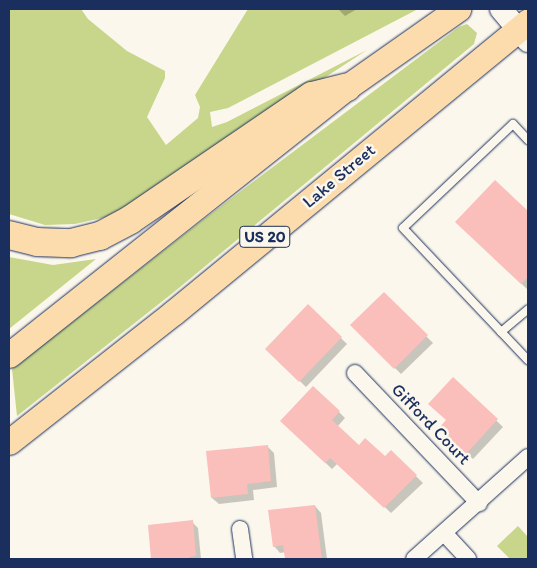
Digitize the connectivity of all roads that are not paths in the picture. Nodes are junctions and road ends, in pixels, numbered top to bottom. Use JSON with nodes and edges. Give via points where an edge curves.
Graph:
{"nodes":[{"id":1,"x":458,"y":9,"type":"edge"},
{"id":2,"x":501,"y":9,"type":"edge"},
{"id":3,"x":525,"y":30,"type":"edge"},
{"id":4,"x":347,"y":87,"type":"junction"},
{"id":5,"x":528,"y":140,"type":"edge"},
{"id":6,"x":9,"y":235,"type":"edge"},
{"id":7,"x":528,"y":309,"type":"edge"},
{"id":8,"x":501,"y":332,"type":"junction"},
{"id":9,"x":9,"y":355,"type":"edge"},
{"id":10,"x":528,"y":360,"type":"edge"},
{"id":11,"x":355,"y":373,"type":"dead end"},
{"id":12,"x":9,"y":442,"type":"edge"},
{"id":13,"x":528,"y":457,"type":"edge"},
{"id":14,"x":479,"y":502,"type":"junction"},
{"id":15,"x":240,"y":529,"type":"dead end"},
{"id":16,"x":445,"y":534,"type":"junction"},
{"id":17,"x":244,"y":559,"type":"edge"},
{"id":18,"x":414,"y":559,"type":"edge"},
{"id":19,"x":468,"y":559,"type":"edge"}],
"edges":[{"from":1,"to":4,"type":"main road"},
{"from":2,"to":3,"type":"main road"},
{"from":3,"to":12,"type":"main road","name":"Lake Street","number":"US 20"},
{"from":4,"to":6,"type":"highway","via":[[312,96],[130,220],[100,236],[71,242],[37,242]]},
{"from":4,"to":9,"type":"main road"},
{"from":5,"to":8,"type":"lane","via":[[513,124],[402,228]]},
{"from":7,"to":8,"type":"lane"},
{"from":8,"to":10,"type":"lane"},
{"from":11,"to":14,"type":"street","name":"Gifford Court"},
{"from":13,"to":14,"type":"street"},
{"from":14,"to":16,"type":"street"},
{"from":15,"to":17,"type":"street"},
{"from":16,"to":18,"type":"street"},
{"from":16,"to":19,"type":"street"}]}
